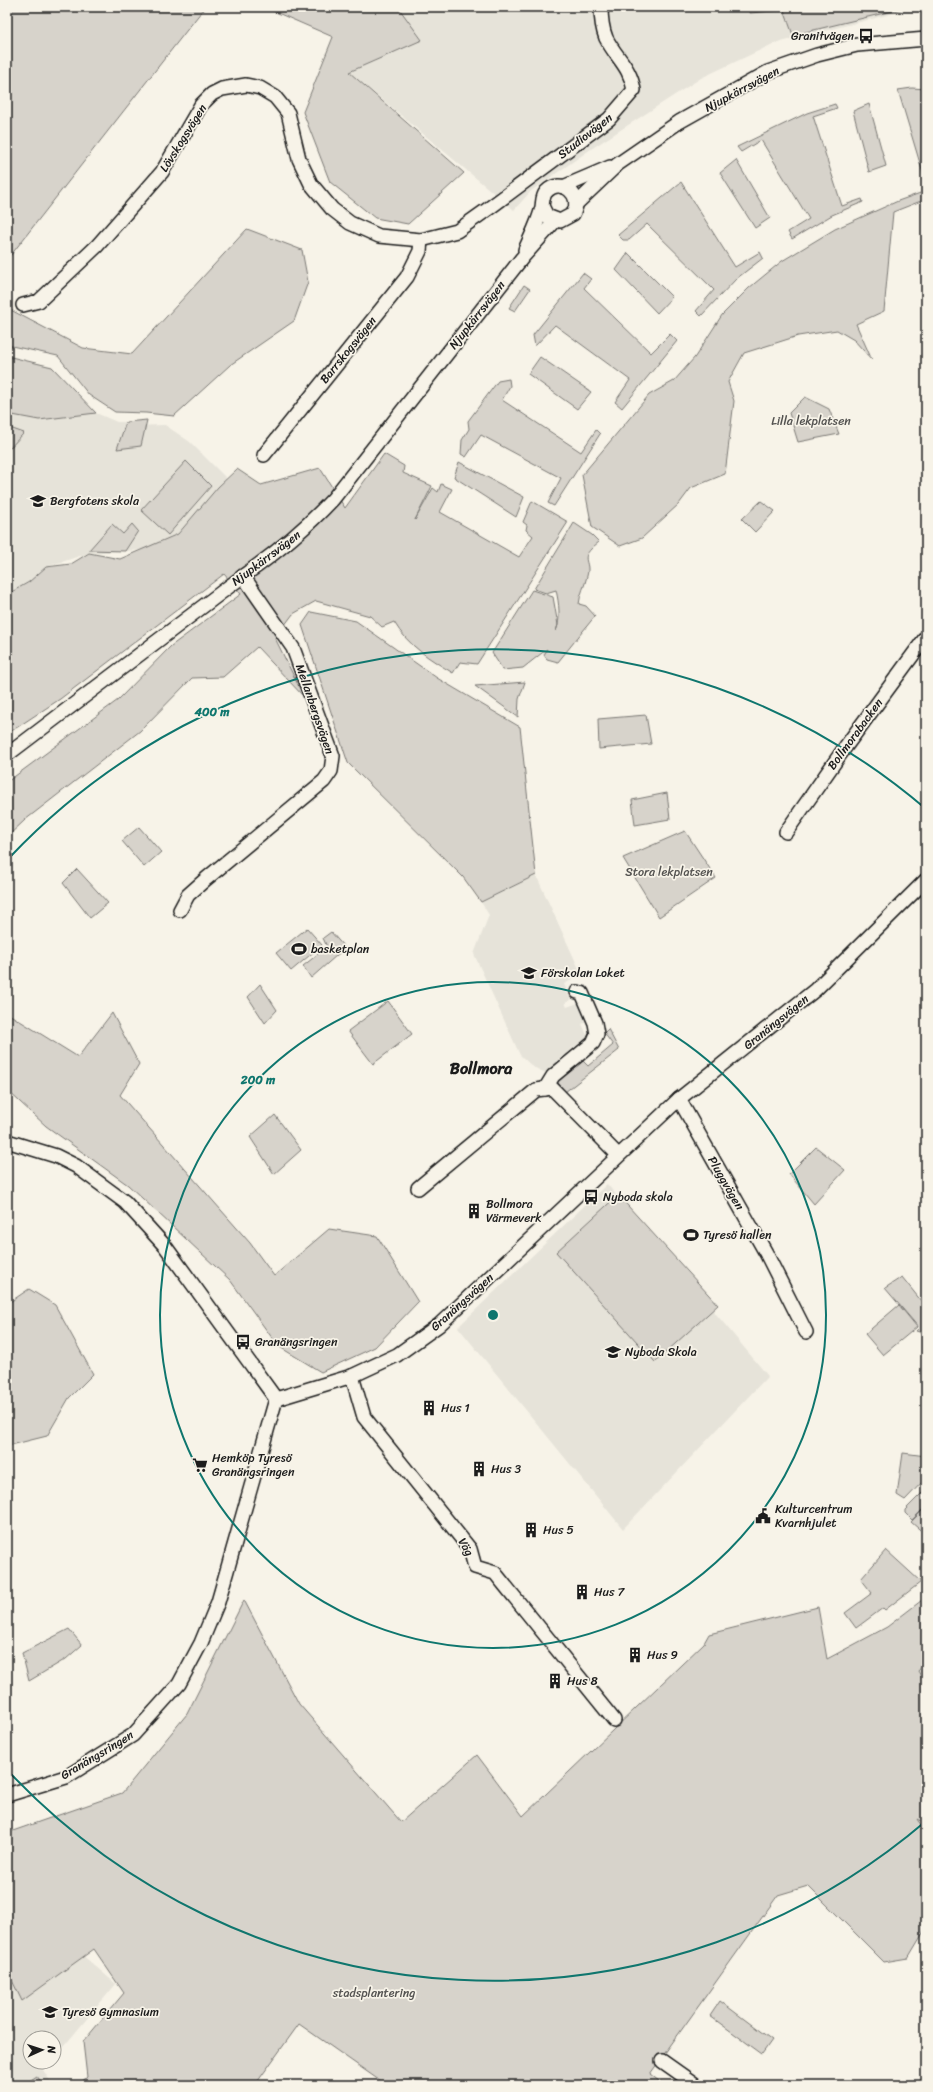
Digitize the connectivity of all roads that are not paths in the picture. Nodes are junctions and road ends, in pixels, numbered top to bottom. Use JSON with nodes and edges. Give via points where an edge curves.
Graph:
{"nodes":[{"id":1,"x":601,"y":7,"type":"edge"},
{"id":2,"x":926,"y":39,"type":"edge"},
{"id":3,"x":618,"y":164,"type":"junction"},
{"id":4,"x":535,"y":175,"type":"junction"},
{"id":5,"x":561,"y":187,"type":"junction"},
{"id":6,"x":512,"y":191,"type":"joint"},
{"id":7,"x":543,"y":201,"type":"junction"},
{"id":8,"x":576,"y":204,"type":"junction"},
{"id":9,"x":556,"y":220,"type":"junction"},
{"id":10,"x":422,"y":240,"type":"junction"},
{"id":11,"x":522,"y":258,"type":"junction"},
{"id":12,"x":23,"y":305,"type":"dead end"},
{"id":13,"x":264,"y":455,"type":"dead end"},
{"id":14,"x":243,"y":576,"type":"junction"},
{"id":15,"x":926,"y":637,"type":"edge"},
{"id":16,"x":7,"y":755,"type":"edge"},
{"id":17,"x":786,"y":832,"type":"dead end"},
{"id":18,"x":926,"y":880,"type":"edge"},
{"id":19,"x":180,"y":910,"type":"dead end"},
{"id":20,"x":577,"y":992,"type":"dead end"},
{"id":21,"x":545,"y":1089,"type":"junction"},
{"id":22,"x":679,"y":1099,"type":"junction"},
{"id":23,"x":7,"y":1141,"type":"edge"},
{"id":24,"x":618,"y":1156,"type":"junction"},
{"id":25,"x":418,"y":1188,"type":"dead end"},
{"id":26,"x":806,"y":1332,"type":"dead end"},
{"id":27,"x":352,"y":1376,"type":"junction"},
{"id":28,"x":276,"y":1399,"type":"junction"},
{"id":29,"x":614,"y":1720,"type":"dead end"},
{"id":30,"x":7,"y":1795,"type":"edge"},
{"id":31,"x":662,"y":2061,"type":"dead end"},
{"id":32,"x":696,"y":2085,"type":"edge"}],
"edges":[{"from":1,"to":4,"type":"street","name":"Studiovägen","via":[[606,38],[632,76],[634,90],[609,119]]},
{"from":2,"to":3,"type":"street","name":"Njupkärrsvägen","via":[[857,45],[817,55],[768,72],[679,122]]},
{"from":3,"to":5,"type":"street","name":"Njupkärrsvägen"},
{"from":3,"to":8,"type":"street","name":"Njupkärrsvägen"},
{"from":4,"to":5,"type":"street"},
{"from":4,"to":6,"type":"street","name":"Studiovägen"},
{"from":4,"to":7,"type":"street"},
{"from":5,"to":7,"type":"street","name":"Njupkärrsvägen","via":[[547,191]]},
{"from":5,"to":8,"type":"street","via":[[573,193]]},
{"from":6,"to":10,"type":"street","name":"Lövskogsvägen","via":[[457,231]]},
{"from":7,"to":9,"type":"street","via":[[547,216]]},
{"from":7,"to":11,"type":"street","name":"Njupkärrsvägen"},
{"from":8,"to":9,"type":"street","name":"Njupkärrsvägen","via":[[576,209],[569,218]]},
{"from":9,"to":11,"type":"street","name":"Njupkärrsvägen"},
{"from":10,"to":12,"type":"street","name":"Lövskogsvägen","via":[[379,236],[350,223],[332,209],[311,184],[299,159],[288,113],[279,101],[260,88],[246,85],[231,86],[212,94],[201,105],[162,172],[97,246],[39,301]]},
{"from":10,"to":13,"type":"street","name":"Barrskogsvägen","via":[[420,251],[407,277]]},
{"from":11,"to":14,"type":"street","name":"Njupkärrsvägen","via":[[334,499],[276,554]]},
{"from":14,"to":16,"type":"street","name":"Njupkärrsvägen"},
{"from":14,"to":19,"type":"street","name":"Mellanbergsvägen","via":[[293,648],[333,756],[331,771],[324,781],[188,895]]},
{"from":15,"to":17,"type":"street","name":"Bollmorabacken"},
{"from":18,"to":22,"type":"street","name":"Granängsvägen","via":[[815,990]]},
{"from":20,"to":21,"type":"street","via":[[582,993],[597,1034],[593,1043],[553,1076]]},
{"from":21,"to":24,"type":"street","via":[[552,1088]]},
{"from":21,"to":25,"type":"street","via":[[536,1090]]},
{"from":22,"to":24,"type":"street","name":"Granängsvägen"},
{"from":22,"to":26,"type":"street","name":"Pluggvägen","via":[[766,1253]]},
{"from":23,"to":28,"type":"street","via":[[56,1156],[76,1166],[125,1202],[164,1246]]},
{"from":24,"to":27,"type":"street","name":"Granängsvägen","via":[[439,1325],[397,1355]]},
{"from":27,"to":28,"type":"street","name":"Granängsvägen"},
{"from":27,"to":29,"type":"street","name":"Väg","via":[[364,1417],[470,1548],[475,1567],[495,1573]]},
{"from":28,"to":30,"type":"street","name":"Granängsringen","via":[[218,1602],[201,1643],[179,1684],[133,1735],[66,1777]]},
{"from":31,"to":32,"type":"street"}]}
